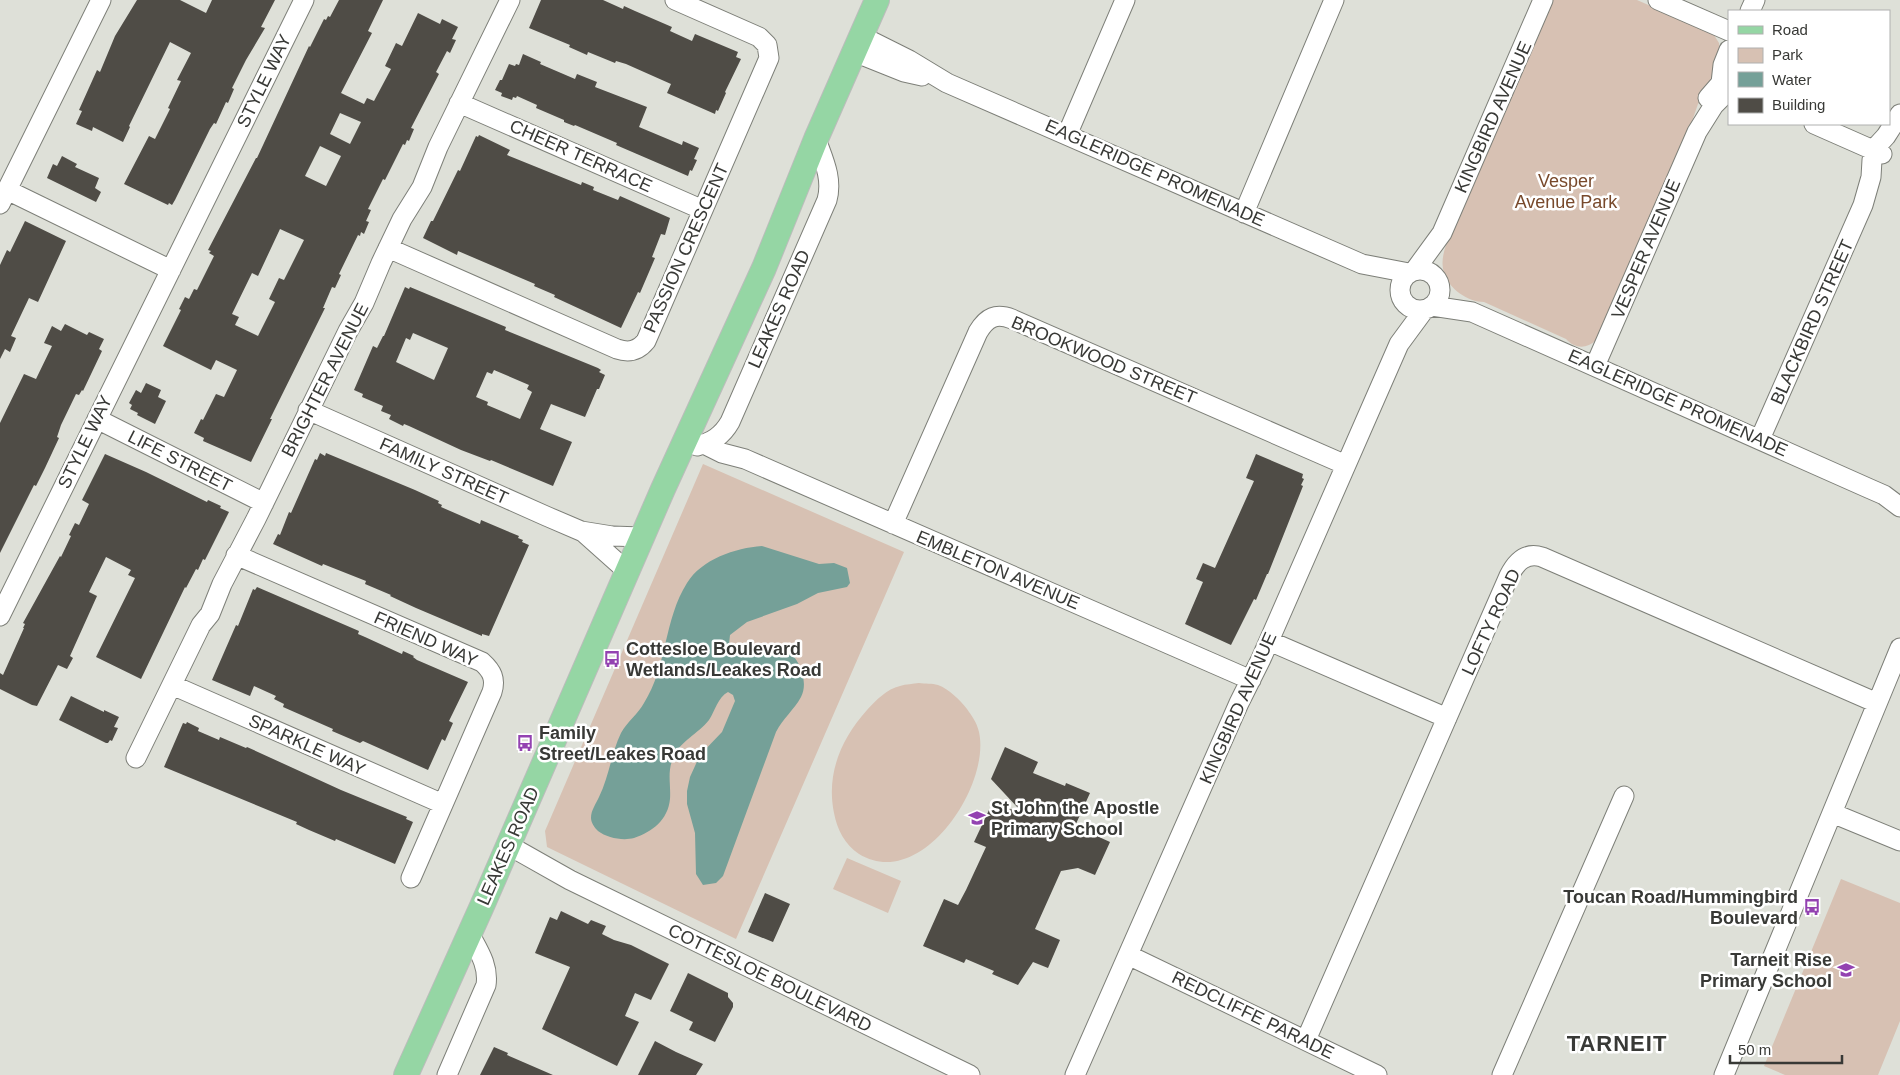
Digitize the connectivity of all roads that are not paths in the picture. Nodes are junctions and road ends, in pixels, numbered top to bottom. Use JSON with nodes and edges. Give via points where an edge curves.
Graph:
{"nodes":[{"id":1,"x":101,"y":0,"type":"edge"},
{"id":2,"x":304,"y":0,"type":"edge"},
{"id":3,"x":510,"y":0,"type":"edge"},
{"id":4,"x":675,"y":0,"type":"edge"},
{"id":5,"x":878,"y":0,"type":"edge"},
{"id":6,"x":1125,"y":0,"type":"edge"},
{"id":7,"x":1334,"y":0,"type":"edge"},
{"id":8,"x":1543,"y":0,"type":"edge"},
{"id":9,"x":1658,"y":0,"type":"edge"},
{"id":10,"x":1728,"y":31,"type":"edge"},
{"id":11,"x":858,"y":44,"type":"junction"},
{"id":12,"x":1728,"y":52,"type":"edge"},
{"id":13,"x":1726,"y":86,"type":"edge"},
{"id":14,"x":459,"y":103,"type":"junction"},
{"id":15,"x":1900,"y":114,"type":"edge"},
{"id":16,"x":1816,"y":125,"type":"edge"},
{"id":17,"x":1900,"y":133,"type":"edge"},
{"id":18,"x":1067,"y":135,"type":"junction"},
{"id":19,"x":816,"y":139,"type":"junction"},
{"id":20,"x":1878,"y":152,"type":"junction"},
{"id":21,"x":4,"y":197,"type":"edge"},
{"id":22,"x":703,"y":210,"type":"junction"},
{"id":23,"x":1244,"y":213,"type":"junction"},
{"id":24,"x":1442,"y":233,"type":"junction"},
{"id":25,"x":388,"y":248,"type":"junction"},
{"id":26,"x":1362,"y":264,"type":"junction"},
{"id":27,"x":171,"y":270,"type":"junction"},
{"id":28,"x":1412,"y":271,"type":"junction"},
{"id":29,"x":1438,"y":280,"type":"junction"},
{"id":30,"x":1402,"y":299,"type":"junction"},
{"id":31,"x":1428,"y":308,"type":"junction"},
{"id":32,"x":1472,"y":312,"type":"junction"},
{"id":33,"x":1399,"y":344,"type":"junction"},
{"id":34,"x":1595,"y":366,"type":"junction"},
{"id":35,"x":308,"y":410,"type":"junction"},
{"id":36,"x":96,"y":419,"type":"junction"},
{"id":37,"x":730,"y":422,"type":"junction"},
{"id":38,"x":1760,"y":439,"type":"junction"},
{"id":39,"x":704,"y":444,"type":"junction"},
{"id":40,"x":680,"y":450,"type":"junction"},
{"id":41,"x":746,"y":459,"type":"junction"},
{"id":42,"x":1346,"y":465,"type":"junction"},
{"id":43,"x":1892,"y":496,"type":"edge"},
{"id":44,"x":264,"y":503,"type":"junction"},
{"id":45,"x":1900,"y":507,"type":"edge"},
{"id":46,"x":893,"y":524,"type":"junction"},
{"id":47,"x":581,"y":530,"type":"junction"},
{"id":48,"x":642,"y":537,"type":"junction"},
{"id":49,"x":236,"y":555,"type":"junction"},
{"id":50,"x":628,"y":572,"type":"junction"},
{"id":51,"x":0,"y":614,"type":"edge"},
{"id":52,"x":1269,"y":641,"type":"junction"},
{"id":53,"x":1900,"y":648,"type":"edge"},
{"id":54,"x":1251,"y":680,"type":"junction"},
{"id":55,"x":172,"y":684,"type":"junction"},
{"id":56,"x":1878,"y":703,"type":"junction"},
{"id":57,"x":1447,"y":718,"type":"junction"},
{"id":58,"x":136,"y":758,"type":"dead end"},
{"id":59,"x":1624,"y":796,"type":"dead end"},
{"id":60,"x":443,"y":804,"type":"junction"},
{"id":61,"x":1832,"y":813,"type":"junction"},
{"id":62,"x":1900,"y":841,"type":"edge"},
{"id":63,"x":505,"y":852,"type":"junction"},
{"id":64,"x":411,"y":878,"type":"dead end"},
{"id":65,"x":469,"y":933,"type":"junction"},
{"id":66,"x":1128,"y":955,"type":"junction"},
{"id":67,"x":1306,"y":1040,"type":"junction"},
{"id":68,"x":1076,"y":1074,"type":"edge"},
{"id":69,"x":406,"y":1075,"type":"edge"},
{"id":70,"x":447,"y":1075,"type":"edge"},
{"id":71,"x":970,"y":1075,"type":"edge"},
{"id":72,"x":1377,"y":1075,"type":"edge"},
{"id":73,"x":1502,"y":1075,"type":"edge"},
{"id":74,"x":1724,"y":1075,"type":"edge"}],
"edges":[{"from":1,"to":21,"type":"street"},
{"from":2,"to":27,"type":"street","name":"STYLE WAY"},
{"from":3,"to":14,"type":"street","name":"BRIGHTER AVENUE"},
{"from":4,"to":22,"type":"street","name":"PASSION CRESCENT","via":[[759,37],[767,45],[769,53],[768,62]]},
{"from":5,"to":11,"type":"main road","name":"LEAKES ROAD"},
{"from":6,"to":18,"type":"street"},
{"from":7,"to":23,"type":"street"},
{"from":8,"to":24,"type":"street","name":"KINGBIRD AVENUE"},
{"from":9,"to":10,"type":"street"},
{"from":11,"to":18,"type":"street","name":"EAGLERIDGE PROMENADE","via":[[904,72],[947,83]]},
{"from":11,"to":19,"type":"main road","name":"LEAKES ROAD"},
{"from":12,"to":13,"type":"street","name":"VESPER AVENUE","via":[[1723,65]]},
{"from":13,"to":34,"type":"street","name":"VESPER AVENUE","via":[[1706,101],[1702,109],[1697,132]]},
{"from":14,"to":22,"type":"street","name":"CHEER TERRACE"},
{"from":14,"to":25,"type":"street","name":"BRIGHTER AVENUE","via":[[422,187]]},
{"from":15,"to":20,"type":"street","name":"BLACKBIRD STREET"},
{"from":16,"to":20,"type":"street"},
{"from":17,"to":20,"type":"street"},
{"from":18,"to":23,"type":"street","name":"EAGLERIDGE PROMENADE"},
{"from":19,"to":37,"type":"street","name":"LEAKES ROAD","via":[[830,181],[827,200]]},
{"from":19,"to":40,"type":"main road","name":"LEAKES ROAD","via":[[764,268]]},
{"from":20,"to":38,"type":"street","name":"BLACKBIRD STREET","via":[[1863,205]]},
{"from":21,"to":27,"type":"street"},
{"from":22,"to":25,"type":"street","name":"PASSION CRESCENT","via":[[646,341],[641,347],[626,352]]},
{"from":23,"to":26,"type":"street","name":"EAGLERIDGE PROMENADE"},
{"from":24,"to":28,"type":"street","name":"KINGBIRD AVENUE"},
{"from":24,"to":29,"type":"street","name":"KINGBIRD AVENUE"},
{"from":25,"to":35,"type":"street","name":"BRIGHTER AVENUE","via":[[364,303]]},
{"from":26,"to":28,"type":"street","name":"EAGLERIDGE PROMENADE"},
{"from":26,"to":30,"type":"street","name":"EAGLERIDGE PROMENADE"},
{"from":27,"to":36,"type":"street","name":"STYLE WAY"},
{"from":28,"to":29,"type":"street","via":[[1427,271]]},
{"from":28,"to":30,"type":"street","via":[[1400,286]]},
{"from":29,"to":31,"type":"street","via":[[1439,296]]},
{"from":29,"to":32,"type":"street","name":"EAGLERIDGE PROMENADE"},
{"from":30,"to":31,"type":"street","via":[[1412,308]]},
{"from":30,"to":33,"type":"street","name":"KINGBIRD AVENUE"},
{"from":31,"to":32,"type":"street","name":"EAGLERIDGE PROMENADE"},
{"from":31,"to":33,"type":"street","name":"KINGBIRD AVENUE"},
{"from":32,"to":34,"type":"street","name":"EAGLERIDGE PROMENADE"},
{"from":33,"to":42,"type":"street","name":"KINGBIRD AVENUE"},
{"from":34,"to":38,"type":"street","name":"EAGLERIDGE PROMENADE"},
{"from":35,"to":44,"type":"street","name":"BRIGHTER AVENUE"},
{"from":35,"to":47,"type":"street","name":"FAMILY STREET"},
{"from":36,"to":44,"type":"street","name":"LIFE STREET"},
{"from":36,"to":51,"type":"street","name":"STYLE WAY"},
{"from":37,"to":39,"type":"street","name":"LEAKES ROAD","via":[[717,438]]},
{"from":37,"to":41,"type":"street","name":"EMBLETON AVENUE","via":[[731,439],[737,452]]},
{"from":38,"to":43,"type":"street","name":"EAGLERIDGE PROMENADE"},
{"from":39,"to":40,"type":"street","name":"LEAKES ROAD"},
{"from":39,"to":41,"type":"street","name":"EMBLETON AVENUE"},
{"from":40,"to":48,"type":"main road","name":"LEAKES ROAD"},
{"from":41,"to":46,"type":"street","name":"EMBLETON AVENUE"},
{"from":42,"to":46,"type":"street","name":"BROOKWOOD STREET","via":[[997,315],[986,320],[978,332]]},
{"from":42,"to":52,"type":"street","name":"KINGBIRD AVENUE"},
{"from":43,"to":45,"type":"street","name":"EAGLERIDGE PROMENADE"},
{"from":44,"to":49,"type":"street","name":"BRIGHTER AVENUE"},
{"from":46,"to":54,"type":"street","name":"EMBLETON AVENUE"},
{"from":47,"to":48,"type":"street","name":"FAMILY STREET"},
{"from":47,"to":50,"type":"street","name":"FAMILY STREET"},
{"from":48,"to":50,"type":"main road","name":"LEAKES ROAD"},
{"from":49,"to":55,"type":"street","name":"BRIGHTER AVENUE","via":[[210,614],[201,625]]},
{"from":49,"to":60,"type":"street","name":"FRIEND WAY","via":[[482,662],[487,667],[494,677],[492,692]]},
{"from":50,"to":63,"type":"main road","name":"LEAKES ROAD"},
{"from":52,"to":54,"type":"street","name":"KINGBIRD AVENUE"},
{"from":52,"to":57,"type":"street"},
{"from":53,"to":56,"type":"street"},
{"from":54,"to":66,"type":"street","name":"KINGBIRD AVENUE"},
{"from":55,"to":58,"type":"street","name":"BRIGHTER AVENUE"},
{"from":55,"to":60,"type":"street","name":"SPARKLE WAY"},
{"from":56,"to":57,"type":"street","name":"LOFTY ROAD","via":[[1532,555],[1521,559],[1513,568]]},
{"from":56,"to":61,"type":"street"},
{"from":57,"to":67,"type":"street","name":"LOFTY ROAD"},
{"from":59,"to":73,"type":"street"},
{"from":60,"to":64,"type":"street","name":"FRIEND WAY"},
{"from":61,"to":62,"type":"street"},
{"from":61,"to":74,"type":"street"},
{"from":63,"to":65,"type":"main road","name":"LEAKES ROAD"},
{"from":63,"to":71,"type":"street","name":"COTTESLOE BOULEVARD","via":[[533,871],[570,880]]},
{"from":65,"to":69,"type":"main road","name":"LEAKES ROAD"},
{"from":65,"to":70,"type":"street","via":[[487,970],[486,985]]},
{"from":66,"to":67,"type":"street","name":"REDCLIFFE PARADE"},
{"from":66,"to":68,"type":"street","name":"KINGBIRD AVENUE"},
{"from":67,"to":72,"type":"street","name":"REDCLIFFE PARADE"}]}
